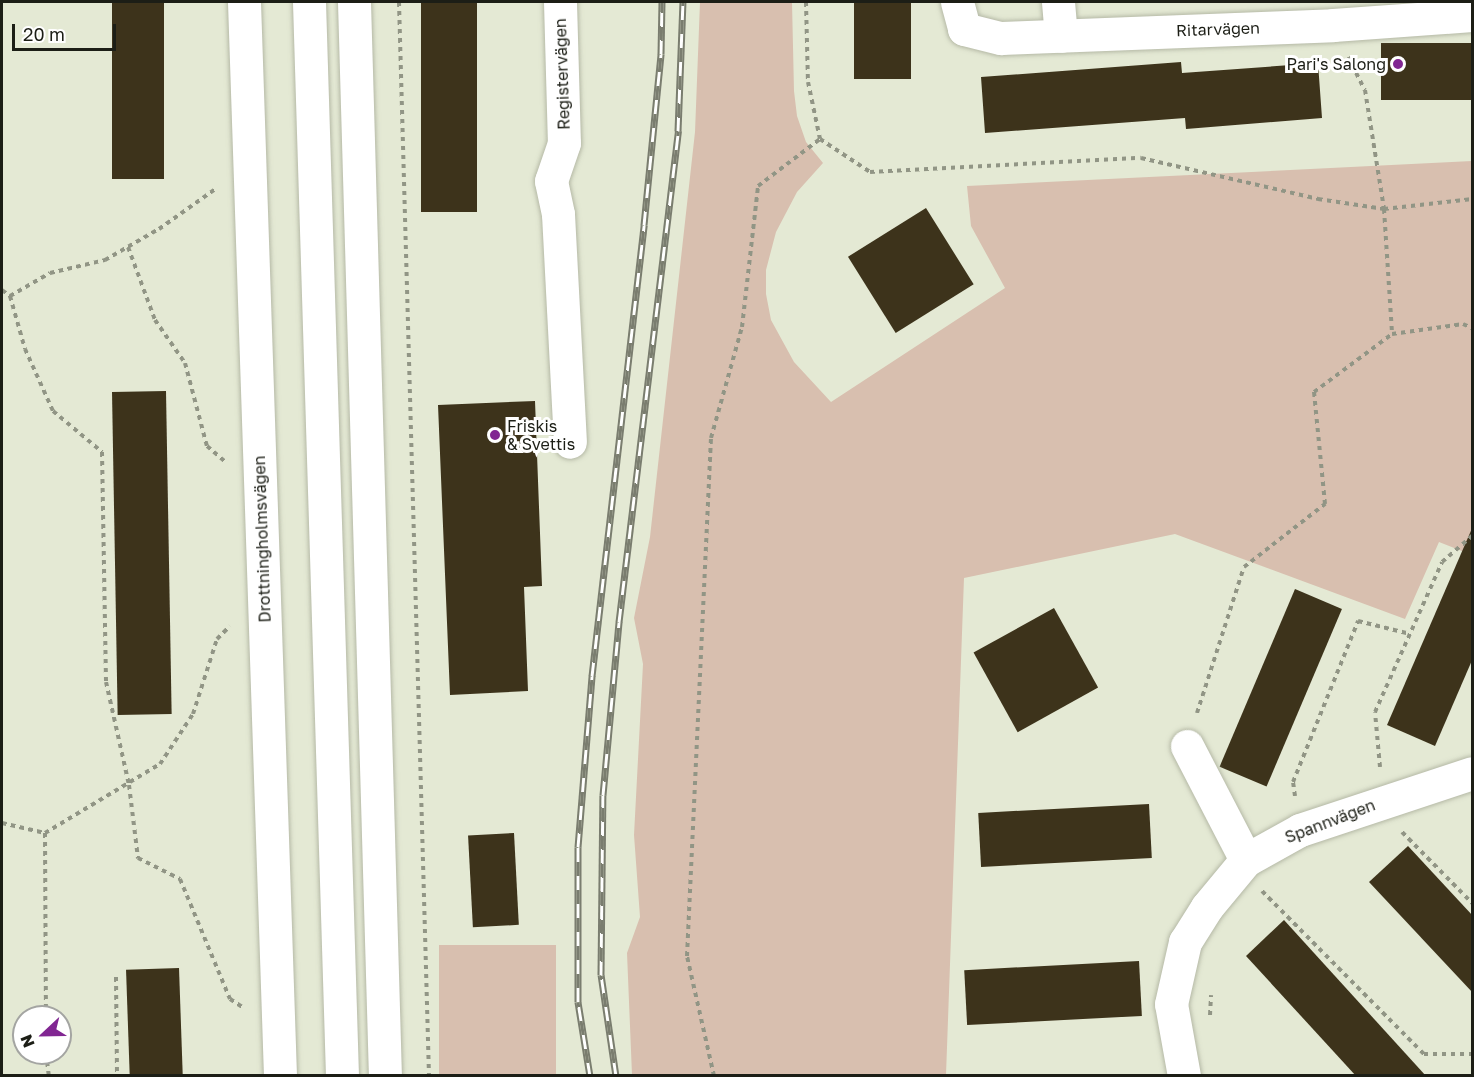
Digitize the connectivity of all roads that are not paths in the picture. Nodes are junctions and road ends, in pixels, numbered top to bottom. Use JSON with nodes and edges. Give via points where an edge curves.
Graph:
{"nodes":[{"id":1,"x":244,"y":2,"type":"edge"},
{"id":2,"x":309,"y":2,"type":"edge"},
{"id":3,"x":354,"y":2,"type":"edge"},
{"id":4,"x":560,"y":2,"type":"edge"},
{"id":5,"x":1058,"y":2,"type":"edge"},
{"id":6,"x":1332,"y":13,"type":"edge"},
{"id":7,"x":961,"y":15,"type":"edge"},
{"id":8,"x":1473,"y":15,"type":"edge"},
{"id":9,"x":1061,"y":36,"type":"junction"},
{"id":10,"x":570,"y":442,"type":"dead end"},
{"id":11,"x":1187,"y":746,"type":"road end"},
{"id":12,"x":1473,"y":773,"type":"edge"},
{"id":13,"x":1243,"y":864,"type":"junction"},
{"id":14,"x":280,"y":1076,"type":"edge"},
{"id":15,"x":342,"y":1076,"type":"edge"},
{"id":16,"x":385,"y":1076,"type":"edge"},
{"id":17,"x":1184,"y":1076,"type":"edge"}],
"edges":[{"from":1,"to":14,"type":"street","name":"Drottningholmsvägen"},
{"from":2,"to":15,"type":"street"},
{"from":3,"to":16,"type":"street"},
{"from":4,"to":10,"type":"street","name":"Registervägen","via":[[564,143],[551,181],[558,214]]},
{"from":5,"to":9,"type":"street"},
{"from":6,"to":8,"type":"street","name":"Ritarvägen"},
{"from":6,"to":9,"type":"street","name":"Ritarvägen"},
{"from":7,"to":9,"type":"street","name":"Ritarvägen","via":[[1001,38]]},
{"from":11,"to":13,"type":"street"},
{"from":12,"to":13,"type":"street","name":"Spannvägen","via":[[1300,830]]},
{"from":13,"to":17,"type":"street","name":"Spannvägen","via":[[1207,907],[1185,942],[1171,1004]]}]}
